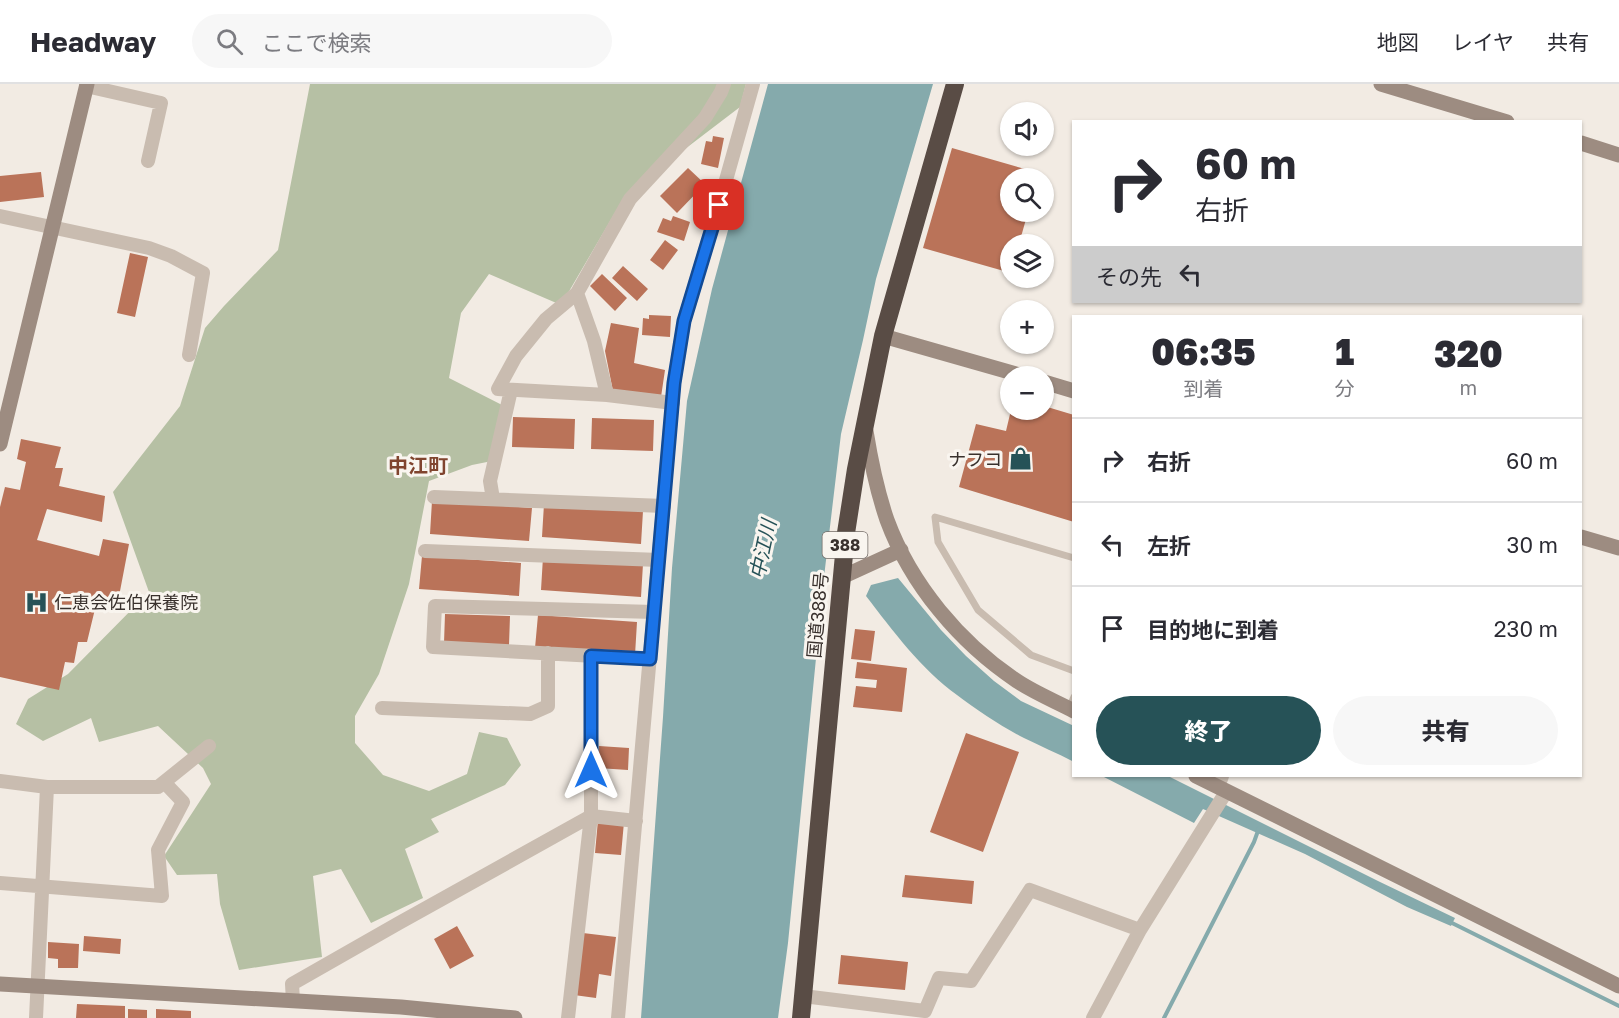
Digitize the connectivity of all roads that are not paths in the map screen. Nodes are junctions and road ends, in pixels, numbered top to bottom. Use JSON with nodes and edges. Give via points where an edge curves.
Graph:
{"nodes":[{"id":1,"x":724,"y":84,"type":"edge"},
{"id":2,"x":753,"y":84,"type":"edge"},
{"id":3,"x":955,"y":84,"type":"edge"},
{"id":4,"x":1381,"y":84,"type":"edge"},
{"id":5,"x":87,"y":85,"type":"edge"},
{"id":6,"x":1500,"y":120,"type":"edge"},
{"id":7,"x":1582,"y":143,"type":"edge"},
{"id":8,"x":1619,"y":155,"type":"edge"},
{"id":9,"x":148,"y":161,"type":"dead end"},
{"id":10,"x":0,"y":216,"type":"edge"},
{"id":11,"x":52,"y":228,"type":"junction"},
{"id":12,"x":577,"y":293,"type":"junction"},
{"id":13,"x":883,"y":336,"type":"junction"},
{"id":14,"x":189,"y":355,"type":"dead end"},
{"id":15,"x":1000,"y":369,"type":"edge"},
{"id":16,"x":1054,"y":385,"type":"edge"},
{"id":17,"x":511,"y":390,"type":"junction"},
{"id":18,"x":1072,"y":390,"type":"edge"},
{"id":19,"x":607,"y":395,"type":"junction"},
{"id":20,"x":673,"y":404,"type":"junction"},
{"id":21,"x":864,"y":423,"type":"junction"},
{"id":22,"x":0,"y":444,"type":"edge"},
{"id":23,"x":434,"y":497,"type":"dead end"},
{"id":24,"x":493,"y":499,"type":"junction"},
{"id":25,"x":664,"y":506,"type":"junction"},
{"id":26,"x":1582,"y":537,"type":"edge"},
{"id":27,"x":1619,"y":548,"type":"edge"},
{"id":28,"x":902,"y":550,"type":"junction"},
{"id":29,"x":425,"y":551,"type":"dead end"},
{"id":30,"x":1072,"y":557,"type":"edge"},
{"id":31,"x":659,"y":560,"type":"junction"},
{"id":32,"x":842,"y":577,"type":"junction"},
{"id":33,"x":654,"y":612,"type":"junction"},
{"id":34,"x":548,"y":653,"type":"junction"},
{"id":35,"x":591,"y":656,"type":"junction"},
{"id":36,"x":650,"y":659,"type":"junction"},
{"id":37,"x":1072,"y":670,"type":"edge"},
{"id":38,"x":1072,"y":705,"type":"edge"},
{"id":39,"x":382,"y":708,"type":"dead end"},
{"id":40,"x":208,"y":746,"type":"dead end"},
{"id":41,"x":1198,"y":777,"type":"edge"},
{"id":42,"x":0,"y":781,"type":"edge"},
{"id":43,"x":164,"y":782,"type":"junction"},
{"id":44,"x":47,"y":787,"type":"junction"},
{"id":45,"x":1222,"y":789,"type":"edge"},
{"id":46,"x":591,"y":816,"type":"junction"},
{"id":47,"x":636,"y":821,"type":"junction"},
{"id":48,"x":0,"y":883,"type":"edge"},
{"id":49,"x":42,"y":886,"type":"junction"},
{"id":50,"x":1140,"y":930,"type":"junction"},
{"id":51,"x":0,"y":984,"type":"edge"},
{"id":52,"x":1619,"y":986,"type":"edge"},
{"id":53,"x":38,"y":987,"type":"junction"},
{"id":54,"x":803,"y":996,"type":"junction"},
{"id":55,"x":293,"y":1001,"type":"junction"},
{"id":56,"x":36,"y":1018,"type":"edge"},
{"id":57,"x":515,"y":1018,"type":"edge"},
{"id":58,"x":568,"y":1018,"type":"edge"},
{"id":59,"x":618,"y":1018,"type":"edge"},
{"id":60,"x":801,"y":1018,"type":"edge"},
{"id":61,"x":1093,"y":1018,"type":"edge"}],
"edges":[{"from":1,"to":12,"type":"street","via":[[705,118],[630,199]]},
{"from":2,"to":20,"type":"street","via":[[684,321]]},
{"from":3,"to":13,"type":"highway","name":"国道388号","number":"388"},
{"from":4,"to":6,"type":"street"},
{"from":5,"to":9,"type":"street","via":[[161,103]]},
{"from":5,"to":11,"type":"street"},
{"from":7,"to":8,"type":"street"},
{"from":10,"to":11,"type":"street"},
{"from":11,"to":14,"type":"street","via":[[149,248],[204,273]]},
{"from":11,"to":22,"type":"street"},
{"from":12,"to":17,"type":"street","via":[[546,319],[516,356],[498,389]]},
{"from":12,"to":19,"type":"street"},
{"from":13,"to":15,"type":"street"},
{"from":13,"to":21,"type":"highway","name":"国道388号","number":"388"},
{"from":16,"to":18,"type":"street"},
{"from":17,"to":19,"type":"street"},
{"from":17,"to":24,"type":"street","via":[[490,481]]},
{"from":19,"to":20,"type":"street"},
{"from":20,"to":25,"type":"street"},
{"from":21,"to":28,"type":"street","via":[[876,484]]},
{"from":21,"to":32,"type":"highway","name":"国道388号","number":"388"},
{"from":23,"to":24,"type":"street"},
{"from":24,"to":25,"type":"street"},
{"from":25,"to":31,"type":"street"},
{"from":26,"to":27,"type":"street"},
{"from":28,"to":32,"type":"street"},
{"from":28,"to":38,"type":"street","via":[[917,580],[945,617],[984,656],[1019,682]]},
{"from":29,"to":31,"type":"street"},
{"from":30,"to":37,"type":"lane","via":[[935,518],[938,542],[978,610],[1031,654]]},
{"from":31,"to":33,"type":"street"},
{"from":32,"to":54,"type":"highway","name":"国道388号","number":"388"},
{"from":33,"to":34,"type":"street","via":[[435,606],[433,647]]},
{"from":33,"to":36,"type":"street"},
{"from":34,"to":35,"type":"street"},
{"from":34,"to":39,"type":"street","via":[[548,705],[530,714]]},
{"from":35,"to":36,"type":"street"},
{"from":35,"to":46,"type":"street"},
{"from":36,"to":47,"type":"street"},
{"from":40,"to":43,"type":"street"},
{"from":41,"to":45,"type":"street"},
{"from":42,"to":44,"type":"street"},
{"from":43,"to":44,"type":"street","via":[[158,787]]},
{"from":43,"to":49,"type":"street","via":[[183,802],[158,850],[162,896]]},
{"from":44,"to":49,"type":"street"},
{"from":45,"to":50,"type":"street","via":[[1210,816]]},
{"from":45,"to":52,"type":"street"},
{"from":46,"to":47,"type":"street"},
{"from":46,"to":55,"type":"street","via":[[292,984]]},
{"from":46,"to":58,"type":"street"},
{"from":47,"to":59,"type":"street"},
{"from":48,"to":49,"type":"street"},
{"from":49,"to":53,"type":"street"},
{"from":50,"to":54,"type":"street","via":[[1029,890],[971,981],[939,978],[925,1011]]},
{"from":50,"to":61,"type":"street"},
{"from":51,"to":53,"type":"street"},
{"from":53,"to":55,"type":"street"},
{"from":53,"to":56,"type":"street"},
{"from":54,"to":60,"type":"highway","name":"国道388号","number":"388"},
{"from":55,"to":57,"type":"street"}]}
